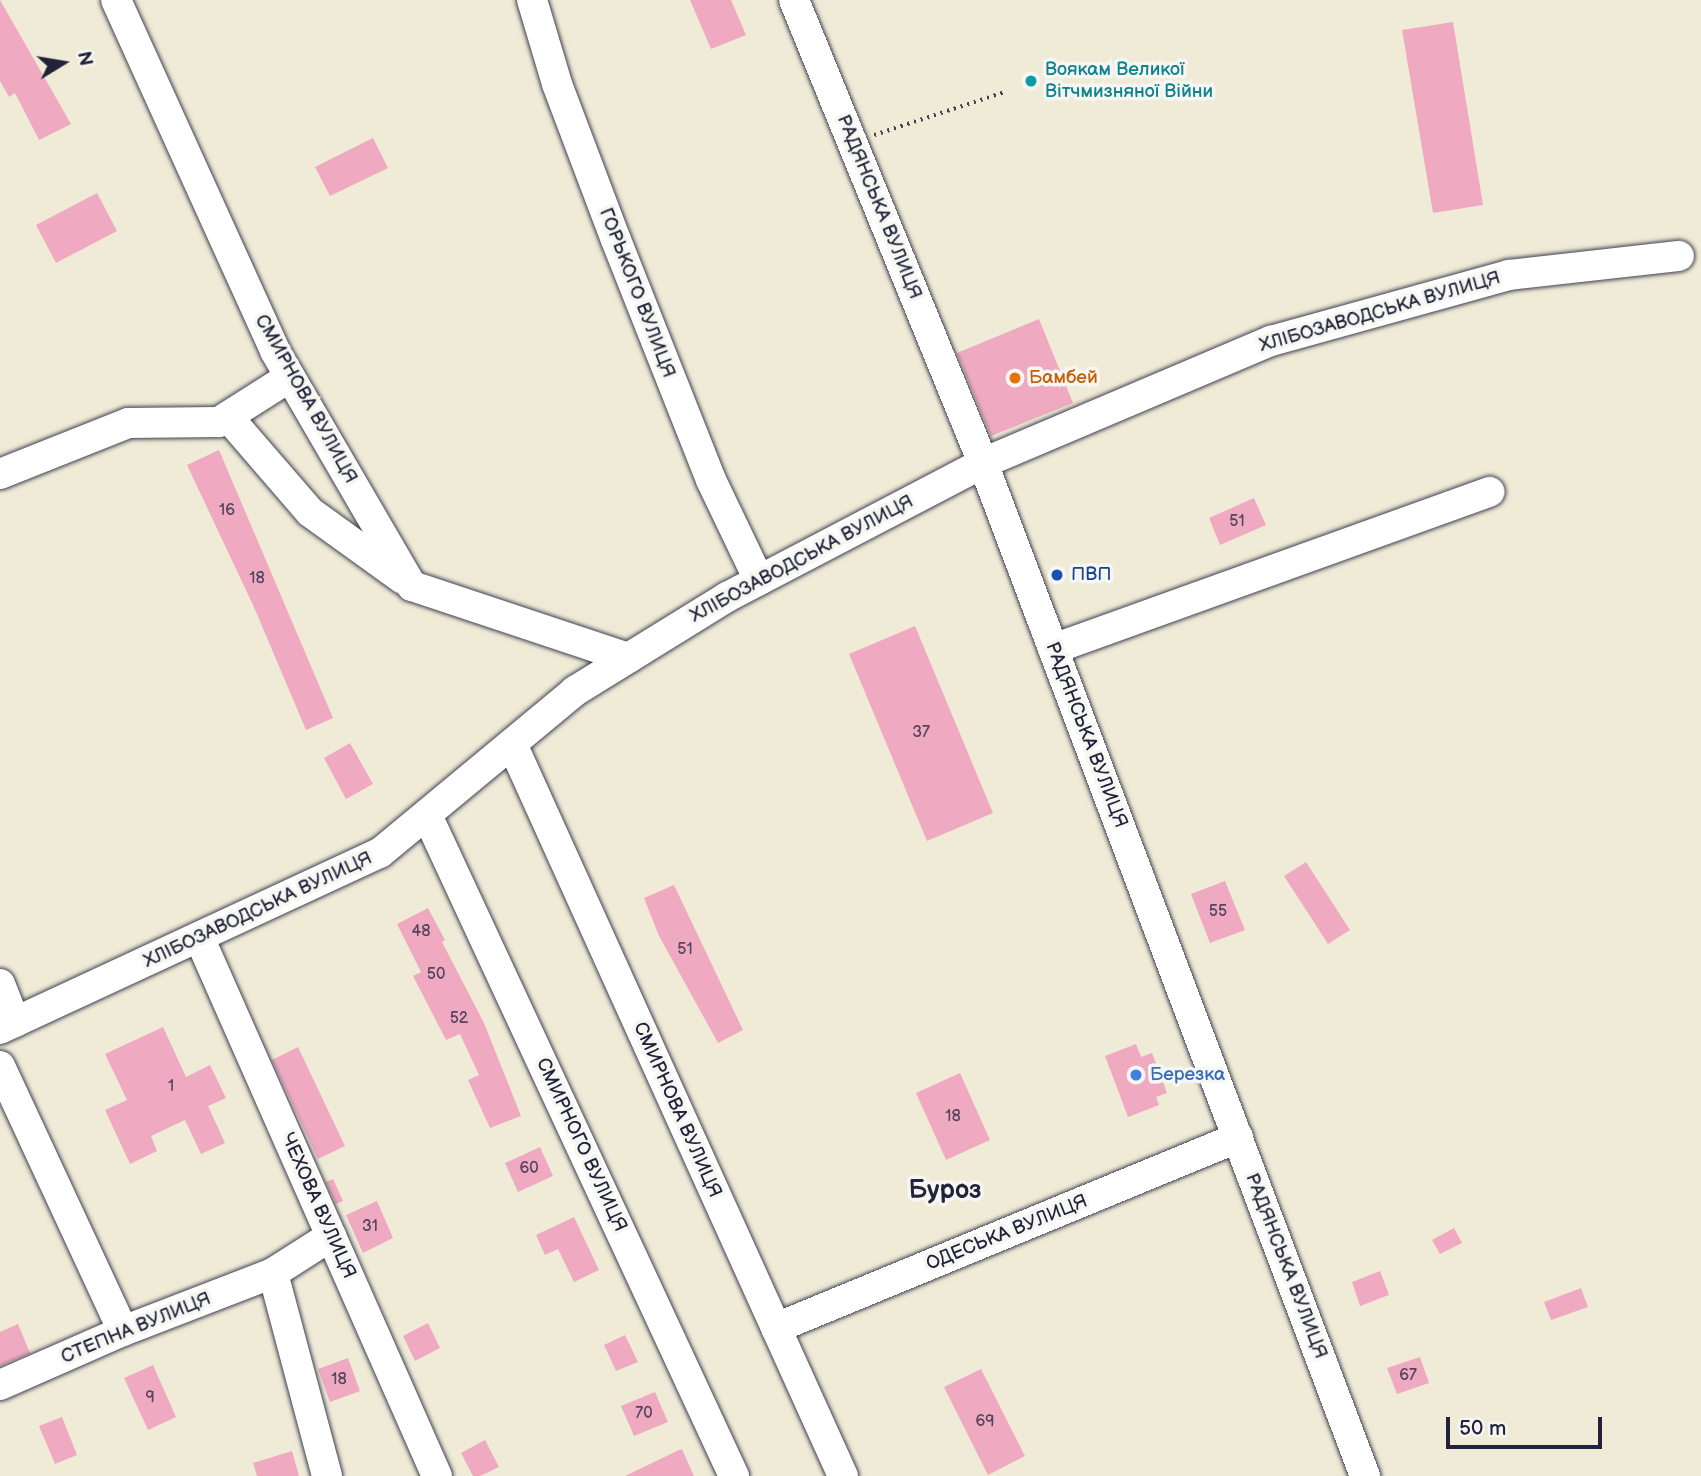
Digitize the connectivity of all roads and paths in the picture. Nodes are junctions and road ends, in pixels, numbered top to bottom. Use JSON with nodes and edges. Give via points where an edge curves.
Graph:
{"nodes":[{"id":1,"x":116,"y":0,"type":"edge"},
{"id":2,"x":532,"y":0,"type":"edge"},
{"id":3,"x":794,"y":0,"type":"edge"},
{"id":4,"x":1005,"y":92,"type":"dead end"},
{"id":5,"x":852,"y":142,"type":"junction"},
{"id":6,"x":1679,"y":256,"type":"dead end"},
{"id":7,"x":290,"y":377,"type":"junction"},
{"id":8,"x":228,"y":416,"type":"junction"},
{"id":9,"x":983,"y":463,"type":"junction"},
{"id":10,"x":0,"y":474,"type":"edge"},
{"id":11,"x":1490,"y":492,"type":"dead end"},
{"id":12,"x":759,"y":580,"type":"junction"},
{"id":13,"x":412,"y":586,"type":"junction"},
{"id":14,"x":1054,"y":649,"type":"junction"},
{"id":15,"x":628,"y":658,"type":"junction"},
{"id":16,"x":512,"y":744,"type":"junction"},
{"id":17,"x":427,"y":815,"type":"junction"},
{"id":18,"x":199,"y":937,"type":"junction"},
{"id":19,"x":0,"y":984,"type":"edge"},
{"id":20,"x":7,"y":1026,"type":"edge"},
{"id":21,"x":0,"y":1066,"type":"edge"},
{"id":22,"x":1238,"y":1138,"type":"junction"},
{"id":23,"x":331,"y":1237,"type":"junction"},
{"id":24,"x":273,"y":1273,"type":"junction"},
{"id":25,"x":776,"y":1328,"type":"junction"},
{"id":26,"x":123,"y":1331,"type":"junction"},
{"id":27,"x":0,"y":1385,"type":"edge"},
{"id":28,"x":327,"y":1476,"type":"edge"},
{"id":29,"x":437,"y":1476,"type":"edge"},
{"id":30,"x":734,"y":1476,"type":"edge"},
{"id":31,"x":843,"y":1476,"type":"edge"},
{"id":32,"x":1365,"y":1476,"type":"edge"}],
"edges":[{"from":1,"to":7,"type":"street","name":"СМИРНОВА ВУЛИЦЯ"},
{"from":2,"to":12,"type":"street","name":"ГОРЬКОГО ВУЛИЦЯ","via":[[557,84],[621,253],[711,480]]},
{"from":3,"to":5,"type":"street","name":"РАДЯНСЬКА ВУЛИЦЯ"},
{"from":4,"to":5,"type":"path"},
{"from":5,"to":9,"type":"street","name":"РАДЯНСЬКА ВУЛИЦЯ"},
{"from":6,"to":9,"type":"street","name":"ХЛІБОЗАВОДСЬКА ВУЛИЦЯ","via":[[1509,275],[1271,341]]},
{"from":7,"to":8,"type":"street"},
{"from":7,"to":13,"type":"street","name":"СМИРНОВА ВУЛИЦЯ"},
{"from":8,"to":10,"type":"street","via":[[219,422],[128,423]]},
{"from":8,"to":13,"type":"street","via":[[310,512]]},
{"from":9,"to":12,"type":"street","name":"ХЛІБОЗАВОДСЬКА ВУЛИЦЯ"},
{"from":9,"to":14,"type":"street","name":"РАДЯНСЬКА ВУЛИЦЯ"},
{"from":11,"to":14,"type":"street"},
{"from":12,"to":15,"type":"street","name":"ХЛІБОЗАВОДСЬКА ВУЛИЦЯ"},
{"from":13,"to":15,"type":"street"},
{"from":14,"to":22,"type":"street","name":"РАДЯНСЬКА ВУЛИЦЯ"},
{"from":15,"to":16,"type":"street","name":"ХЛІБОЗАВОДСЬКА ВУЛИЦЯ","via":[[575,691]]},
{"from":16,"to":17,"type":"street","name":"ХЛІБОЗАВОДСЬКА ВУЛИЦЯ"},
{"from":16,"to":25,"type":"street","name":"СМИРНОВА ВУЛИЦЯ"},
{"from":17,"to":18,"type":"street","name":"ХЛІБОЗАВОДСЬКА ВУЛИЦЯ","via":[[380,853]]},
{"from":17,"to":30,"type":"street","name":"СМИРНОГО ВУЛИЦЯ"},
{"from":18,"to":20,"type":"street","name":"ХЛІБОЗАВОДСЬКА ВУЛИЦЯ"},
{"from":18,"to":23,"type":"street","name":"ЧЕХОВА ВУЛИЦЯ"},
{"from":19,"to":20,"type":"street"},
{"from":21,"to":26,"type":"street"},
{"from":22,"to":25,"type":"street","name":"ОДЕСЬКА ВУЛИЦЯ"},
{"from":22,"to":32,"type":"street","name":"РАДЯНСЬКА ВУЛИЦЯ"},
{"from":23,"to":24,"type":"street","name":"СТЕПНА ВУЛИЦЯ"},
{"from":23,"to":29,"type":"street","name":"ЧЕХОВА ВУЛИЦЯ"},
{"from":24,"to":26,"type":"street","name":"СТЕПНА ВУЛИЦЯ"},
{"from":24,"to":28,"type":"street"},
{"from":25,"to":31,"type":"street","name":"СМИРНОВА ВУЛИЦЯ"},
{"from":26,"to":27,"type":"street","name":"СТЕПНА ВУЛИЦЯ"}]}
